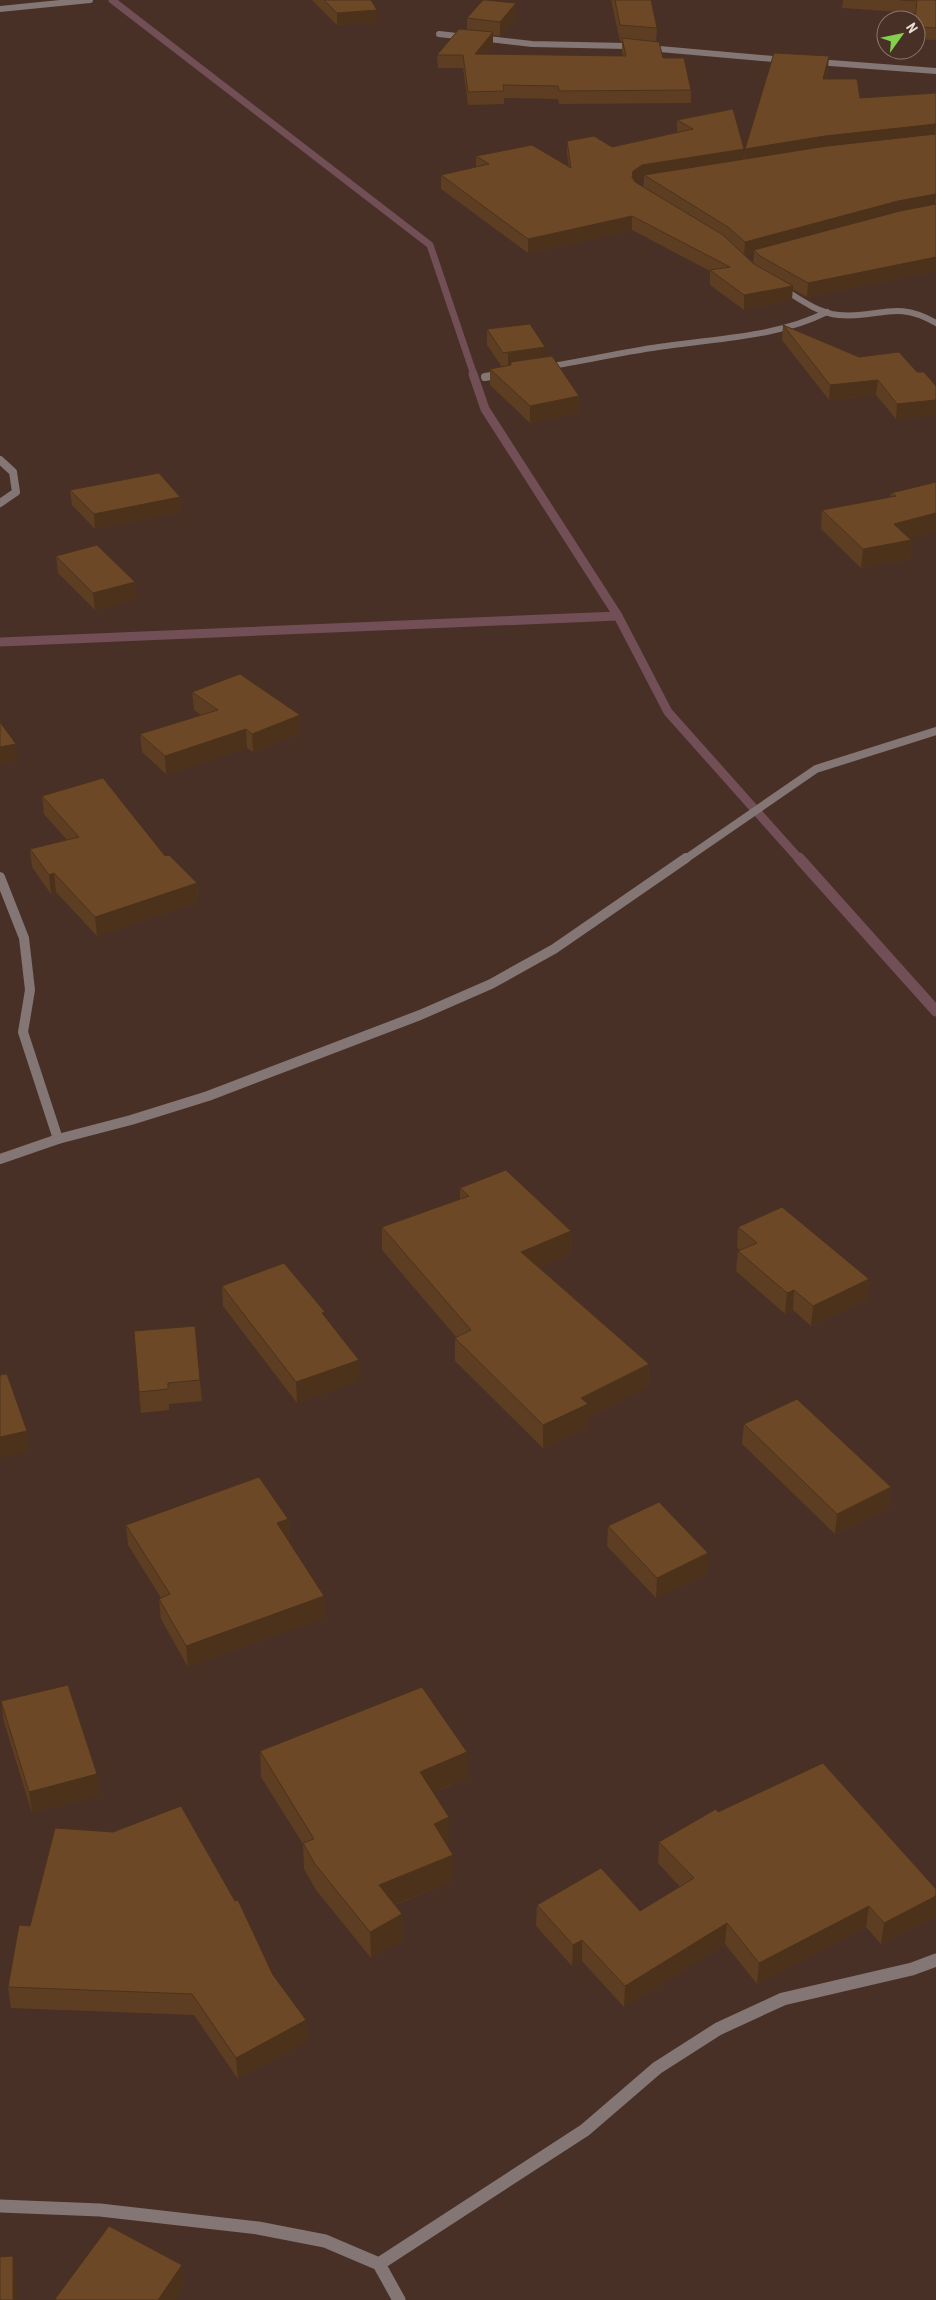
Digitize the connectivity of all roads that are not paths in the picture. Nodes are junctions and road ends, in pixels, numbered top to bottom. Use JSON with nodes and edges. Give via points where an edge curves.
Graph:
{"nodes":[{"id":1,"x":90,"y":0,"type":"edge"},
{"id":2,"x":0,"y":9,"type":"edge"},
{"id":3,"x":439,"y":34,"type":"dead end"},
{"id":4,"x":792,"y":61,"type":"edge"},
{"id":5,"x":810,"y":62,"type":"edge"},
{"id":6,"x":936,"y":70,"type":"edge"},
{"id":7,"x":774,"y":284,"type":"edge"},
{"id":8,"x":827,"y":312,"type":"junction"},
{"id":9,"x":936,"y":323,"type":"edge"},
{"id":10,"x":540,"y":368,"type":"edge"},
{"id":11,"x":512,"y":372,"type":"edge"},
{"id":12,"x":485,"y":376,"type":"dead end"},
{"id":13,"x":0,"y":460,"type":"edge"},
{"id":14,"x":0,"y":503,"type":"edge"},
{"id":15,"x":936,"y":731,"type":"edge"},
{"id":16,"x":0,"y":877,"type":"edge"},
{"id":17,"x":58,"y":1139,"type":"junction"},
{"id":18,"x":0,"y":1159,"type":"edge"},
{"id":19,"x":936,"y":1960,"type":"edge"},
{"id":20,"x":0,"y":2206,"type":"edge"},
{"id":21,"x":379,"y":2264,"type":"junction"},
{"id":22,"x":399,"y":2300,"type":"edge"}],
"edges":[{"from":1,"to":2,"type":"street"},
{"from":3,"to":4,"type":"street","via":[[532,44],[626,46]]},
{"from":5,"to":6,"type":"street"},
{"from":7,"to":8,"type":"street"},
{"from":8,"to":9,"type":"street","via":[[840,315],[907,309],[926,315]]},
{"from":8,"to":10,"type":"street","via":[[808,322],[781,329]]},
{"from":11,"to":12,"type":"street"},
{"from":13,"to":14,"type":"street","via":[[13,472],[16,492]]},
{"from":15,"to":17,"type":"street","via":[[816,769],[554,949],[491,984],[420,1015],[208,1096]]},
{"from":16,"to":17,"type":"street","via":[[24,938],[30,990],[24,1032]]},
{"from":17,"to":18,"type":"street"},
{"from":19,"to":21,"type":"street","via":[[912,1969],[784,1999],[718,2029],[657,2068],[585,2130]]},
{"from":20,"to":21,"type":"street","via":[[100,2210],[258,2228],[325,2242]]},
{"from":21,"to":22,"type":"street"}]}
